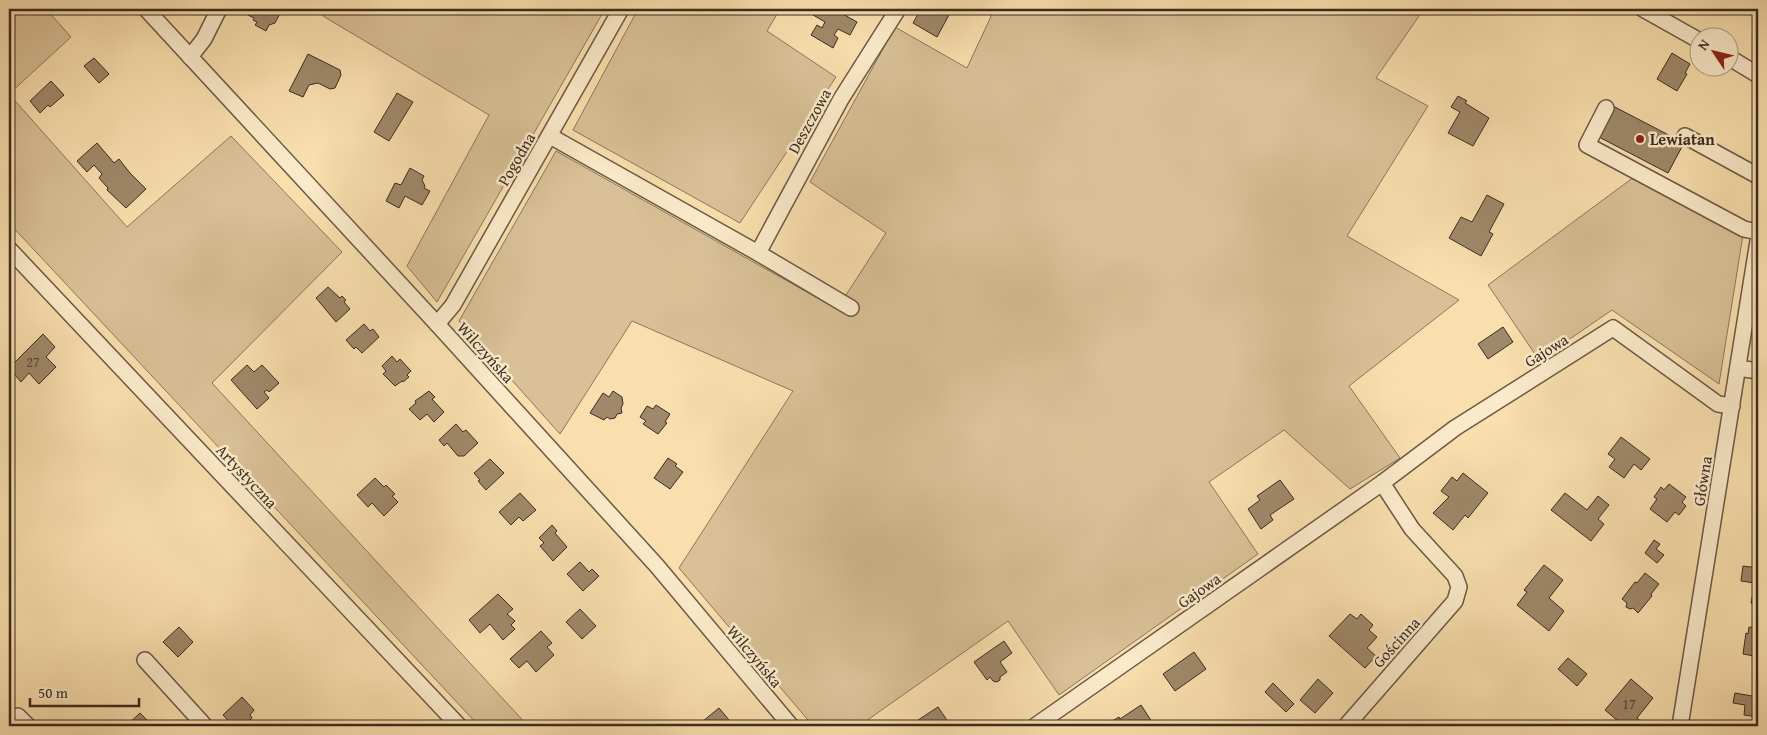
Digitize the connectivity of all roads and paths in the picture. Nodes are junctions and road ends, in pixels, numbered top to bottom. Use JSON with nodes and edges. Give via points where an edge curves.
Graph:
{"nodes":[{"id":1,"x":146,"y":9,"type":"edge"},
{"id":2,"x":219,"y":9,"type":"edge"},
{"id":3,"x":621,"y":9,"type":"edge"},
{"id":4,"x":897,"y":9,"type":"edge"},
{"id":5,"x":1643,"y":9,"type":"edge"},
{"id":6,"x":1690,"y":35,"type":"edge"},
{"id":7,"x":190,"y":57,"type":"junction"},
{"id":8,"x":1740,"y":64,"type":"edge"},
{"id":9,"x":1758,"y":75,"type":"edge"},
{"id":10,"x":1606,"y":108,"type":"dead end"},
{"id":11,"x":550,"y":136,"type":"junction"},
{"id":12,"x":1685,"y":136,"type":"dead end"},
{"id":13,"x":1758,"y":176,"type":"edge"},
{"id":14,"x":1758,"y":232,"type":"edge"},
{"id":15,"x":1758,"y":241,"type":"edge"},
{"id":16,"x":9,"y":249,"type":"edge"},
{"id":17,"x":758,"y":254,"type":"junction"},
{"id":18,"x":852,"y":308,"type":"dead end"},
{"id":19,"x":437,"y":324,"type":"junction"},
{"id":20,"x":1738,"y":368,"type":"junction"},
{"id":21,"x":1758,"y":372,"type":"edge"},
{"id":22,"x":1732,"y":406,"type":"junction"},
{"id":23,"x":1382,"y":483,"type":"junction"},
{"id":24,"x":145,"y":660,"type":"dead end"},
{"id":25,"x":9,"y":725,"type":"edge"},
{"id":26,"x":28,"y":726,"type":"edge"},
{"id":27,"x":205,"y":726,"type":"edge"},
{"id":28,"x":460,"y":726,"type":"edge"},
{"id":29,"x":791,"y":726,"type":"edge"},
{"id":30,"x":1036,"y":726,"type":"edge"},
{"id":31,"x":1346,"y":726,"type":"edge"},
{"id":32,"x":1680,"y":726,"type":"edge"}],
"edges":[{"from":1,"to":7,"type":"street","name":"Wilczyńska"},
{"from":2,"to":7,"type":"street","via":[[204,39]]},
{"from":3,"to":11,"type":"street","name":"Pogodna"},
{"from":4,"to":17,"type":"street","name":"Deszczowa","via":[[841,99]]},
{"from":5,"to":6,"type":"street"},
{"from":7,"to":19,"type":"street","name":"Wilczyńska"},
{"from":8,"to":9,"type":"street"},
{"from":10,"to":14,"type":"street","via":[[1587,144],[1744,229]]},
{"from":11,"to":17,"type":"street"},
{"from":11,"to":19,"type":"street","name":"Pogodna","via":[[454,305]]},
{"from":12,"to":13,"type":"street"},
{"from":15,"to":20,"type":"street","name":"Główna"},
{"from":16,"to":28,"type":"street","name":"Artystyczna"},
{"from":17,"to":18,"type":"street"},
{"from":19,"to":29,"type":"street","name":"Wilczyńska","via":[[657,566]]},
{"from":20,"to":21,"type":"street"},
{"from":20,"to":22,"type":"street","name":"Główna"},
{"from":22,"to":23,"type":"street","name":"Gajowa","via":[[1718,404],[1613,328],[1455,428]]},
{"from":22,"to":32,"type":"street","name":"Główna"},
{"from":23,"to":30,"type":"street","name":"Gajowa"},
{"from":23,"to":31,"type":"street","name":"Gościnna","via":[[1412,530],[1455,576],[1459,587],[1455,601]]},
{"from":24,"to":27,"type":"street"},
{"from":25,"to":26,"type":"street","via":[[18,716]]}]}
